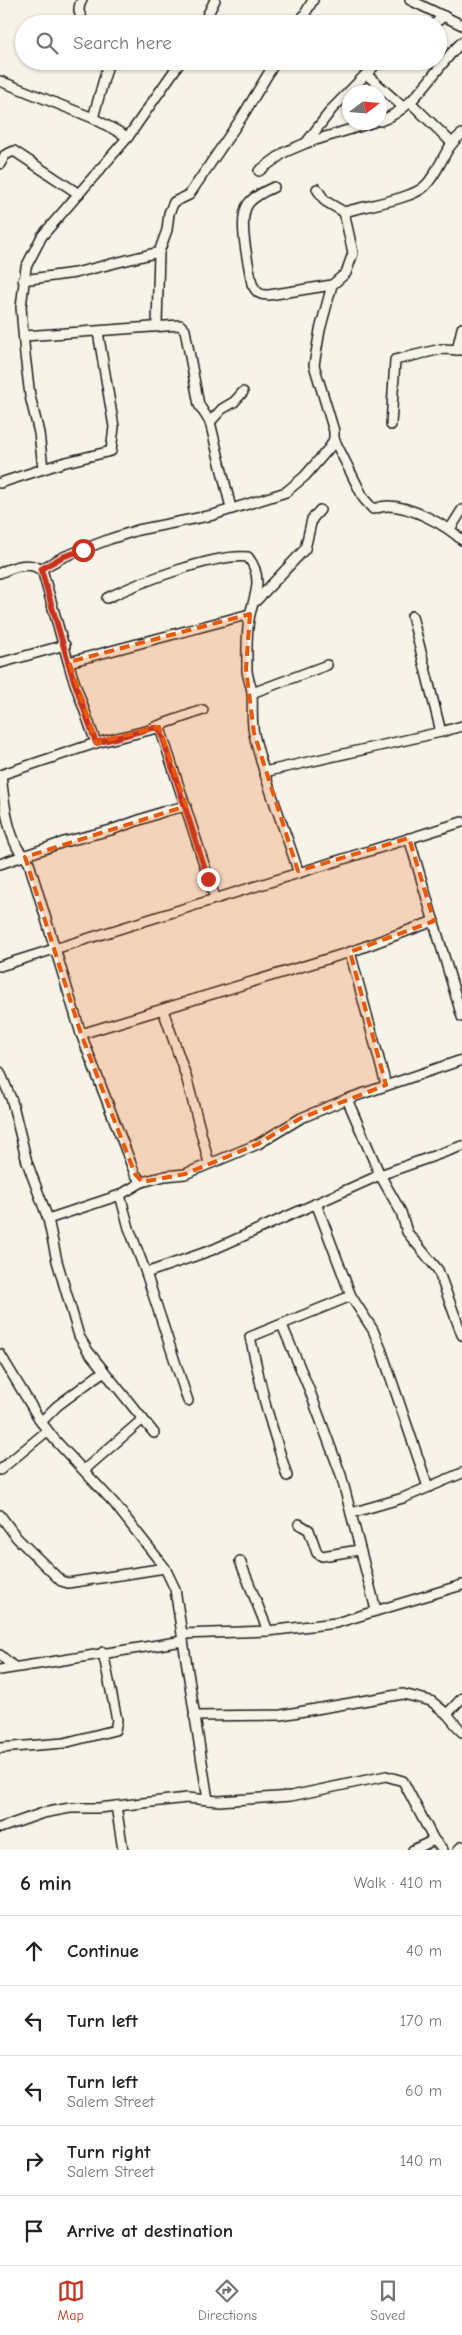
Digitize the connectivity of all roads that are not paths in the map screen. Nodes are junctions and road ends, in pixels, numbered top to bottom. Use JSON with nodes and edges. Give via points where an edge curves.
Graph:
{"nodes":[{"id":1,"x":82,"y":0,"type":"edge"},
{"id":2,"x":215,"y":0,"type":"edge"},
{"id":3,"x":313,"y":0,"type":"edge"},
{"id":4,"x":410,"y":0,"type":"edge"},
{"id":5,"x":80,"y":15,"type":"edge"},
{"id":6,"x":208,"y":15,"type":"edge"},
{"id":7,"x":304,"y":15,"type":"edge"},
{"id":8,"x":442,"y":15,"type":"edge"},
{"id":9,"x":447,"y":18,"type":"edge"},
{"id":10,"x":462,"y":25,"type":"edge"},
{"id":11,"x":462,"y":42,"type":"edge"},
{"id":12,"x":447,"y":59,"type":"edge"},
{"id":13,"x":106,"y":70,"type":"edge"},
{"id":14,"x":175,"y":70,"type":"edge"},
{"id":15,"x":271,"y":70,"type":"edge"},
{"id":16,"x":371,"y":70,"type":"edge"},
{"id":17,"x":437,"y":70,"type":"edge"},
{"id":18,"x":367,"y":75,"type":"junction"},
{"id":19,"x":0,"y":81,"type":"edge"},
{"id":20,"x":406,"y":105,"type":"junction"},
{"id":21,"x":93,"y":118,"type":"junction"},
{"id":22,"x":387,"y":118,"type":"edge"},
{"id":23,"x":348,"y":130,"type":"edge"},
{"id":24,"x":462,"y":134,"type":"edge"},
{"id":25,"x":128,"y":138,"type":"junction"},
{"id":26,"x":452,"y":142,"type":"junction"},
{"id":27,"x":306,"y":143,"type":"junction"},
{"id":28,"x":0,"y":164,"type":"edge"},
{"id":29,"x":259,"y":171,"type":"dead end"},
{"id":30,"x":274,"y":187,"type":"dead end"},
{"id":31,"x":317,"y":189,"type":"dead end"},
{"id":32,"x":79,"y":194,"type":"junction"},
{"id":33,"x":344,"y":212,"type":"junction"},
{"id":34,"x":158,"y":252,"type":"junction"},
{"id":35,"x":24,"y":280,"type":"junction"},
{"id":36,"x":332,"y":284,"type":"junction"},
{"id":37,"x":157,"y":325,"type":"junction"},
{"id":38,"x":462,"y":328,"type":"edge"},
{"id":39,"x":98,"y":332,"type":"junction"},
{"id":40,"x":24,"y":336,"type":"junction"},
{"id":41,"x":460,"y":350,"type":"edge"},
{"id":42,"x":243,"y":392,"type":"dead end"},
{"id":43,"x":210,"y":422,"type":"junction"},
{"id":44,"x":391,"y":424,"type":"dead end"},
{"id":45,"x":334,"y":439,"type":"junction"},
{"id":46,"x":43,"y":468,"type":"junction"},
{"id":47,"x":1,"y":479,"type":"edge"},
{"id":48,"x":231,"y":508,"type":"junction"},
{"id":49,"x":320,"y":510,"type":"dead end"},
{"id":50,"x":462,"y":510,"type":"edge"},
{"id":51,"x":450,"y":529,"type":"junction"},
{"id":52,"x":462,"y":540,"type":"edge"},
{"id":53,"x":41,"y":569,"type":"junction"},
{"id":54,"x":0,"y":573,"type":"edge"},
{"id":55,"x":107,"y":598,"type":"dead end"},
{"id":56,"x":256,"y":601,"type":"junction"},
{"id":57,"x":250,"y":614,"type":"junction"},
{"id":58,"x":412,"y":616,"type":"dead end"},
{"id":59,"x":65,"y":646,"type":"junction"},
{"id":60,"x":69,"y":662,"type":"junction"},
{"id":61,"x":0,"y":663,"type":"edge"},
{"id":62,"x":327,"y":665,"type":"dead end"},
{"id":63,"x":252,"y":693,"type":"junction"},
{"id":64,"x":203,"y":710,"type":"dead end"},
{"id":65,"x":462,"y":726,"type":"edge"},
{"id":66,"x":152,"y":728,"type":"junction"},
{"id":67,"x":441,"y":732,"type":"junction"},
{"id":68,"x":96,"y":743,"type":"junction"},
{"id":69,"x":264,"y":772,"type":"junction"},
{"id":70,"x":1,"y":775,"type":"edge"},
{"id":71,"x":186,"y":806,"type":"junction"},
{"id":72,"x":462,"y":822,"type":"edge"},
{"id":73,"x":409,"y":838,"type":"junction"},
{"id":74,"x":25,"y":856,"type":"junction"},
{"id":75,"x":0,"y":864,"type":"edge"},
{"id":76,"x":298,"y":871,"type":"junction"},
{"id":77,"x":215,"y":898,"type":"junction"},
{"id":78,"x":434,"y":921,"type":"junction"},
{"id":79,"x":55,"y":949,"type":"junction"},
{"id":80,"x":350,"y":952,"type":"junction"},
{"id":81,"x":0,"y":966,"type":"edge"},
{"id":82,"x":163,"y":1010,"type":"junction"},
{"id":83,"x":462,"y":1016,"type":"edge"},
{"id":84,"x":82,"y":1034,"type":"junction"},
{"id":85,"x":462,"y":1060,"type":"edge"},
{"id":86,"x":0,"y":1073,"type":"edge"},
{"id":87,"x":386,"y":1085,"type":"junction"},
{"id":88,"x":346,"y":1099,"type":"junction"},
{"id":89,"x":462,"y":1146,"type":"edge"},
{"id":90,"x":209,"y":1163,"type":"junction"},
{"id":91,"x":380,"y":1175,"type":"junction"},
{"id":92,"x":142,"y":1182,"type":"junction"},
{"id":93,"x":120,"y":1195,"type":"junction"},
{"id":94,"x":316,"y":1203,"type":"junction"},
{"id":95,"x":48,"y":1218,"type":"junction"},
{"id":96,"x":146,"y":1273,"type":"junction"},
{"id":97,"x":352,"y":1296,"type":"junction"},
{"id":98,"x":282,"y":1325,"type":"junction"},
{"id":99,"x":462,"y":1335,"type":"edge"},
{"id":100,"x":0,"y":1354,"type":"edge"},
{"id":101,"x":104,"y":1372,"type":"junction"},
{"id":102,"x":188,"y":1401,"type":"dead end"},
{"id":103,"x":143,"y":1419,"type":"junction"},
{"id":104,"x":41,"y":1422,"type":"junction"},
{"id":105,"x":47,"y":1430,"type":"junction"},
{"id":106,"x":154,"y":1433,"type":"dead end"},
{"id":107,"x":0,"y":1470,"type":"edge"},
{"id":108,"x":84,"y":1470,"type":"junction"},
{"id":109,"x":462,"y":1473,"type":"edge"},
{"id":110,"x":287,"y":1476,"type":"dead end"},
{"id":111,"x":428,"y":1487,"type":"junction"},
{"id":112,"x":351,"y":1513,"type":"junction"},
{"id":113,"x":0,"y":1515,"type":"edge"},
{"id":114,"x":300,"y":1524,"type":"dead end"},
{"id":115,"x":359,"y":1550,"type":"junction"},
{"id":116,"x":240,"y":1561,"type":"dead end"},
{"id":117,"x":165,"y":1568,"type":"junction"},
{"id":118,"x":462,"y":1585,"type":"edge"},
{"id":119,"x":376,"y":1610,"type":"junction"},
{"id":120,"x":268,"y":1631,"type":"junction"},
{"id":121,"x":182,"y":1637,"type":"junction"},
{"id":122,"x":103,"y":1652,"type":"junction"},
{"id":123,"x":0,"y":1655,"type":"edge"},
{"id":124,"x":13,"y":1666,"type":"junction"},
{"id":125,"x":0,"y":1670,"type":"edge"},
{"id":126,"x":462,"y":1698,"type":"edge"},
{"id":127,"x":447,"y":1714,"type":"junction"},
{"id":128,"x":194,"y":1716,"type":"junction"},
{"id":129,"x":462,"y":1732,"type":"edge"},
{"id":130,"x":0,"y":1748,"type":"edge"},
{"id":131,"x":208,"y":1800,"type":"junction"},
{"id":132,"x":116,"y":1806,"type":"junction"},
{"id":133,"x":0,"y":1828,"type":"edge"},
{"id":134,"x":434,"y":1840,"type":"junction"},
{"id":135,"x":462,"y":1846,"type":"edge"},
{"id":136,"x":123,"y":1850,"type":"edge"},
{"id":137,"x":413,"y":1850,"type":"edge"},
{"id":138,"x":442,"y":1850,"type":"edge"},
{"id":139,"x":458,"y":1850,"type":"edge"}],
"edges":[{"from":1,"to":5,"type":"street","via":[[78,6]]},
{"from":2,"to":6,"type":"street"},
{"from":3,"to":7,"type":"street"},
{"from":4,"to":8,"type":"street"},
{"from":9,"to":10,"type":"street"},
{"from":11,"to":12,"type":"street"},
{"from":13,"to":21,"type":"street"},
{"from":14,"to":25,"type":"street"},
{"from":15,"to":34,"type":"street","via":[[190,195],[174,202]]},
{"from":16,"to":18,"type":"street"},
{"from":17,"to":20,"type":"street"},
{"from":18,"to":20,"type":"street"},
{"from":18,"to":27,"type":"street","via":[[332,109]]},
{"from":19,"to":21,"type":"street"},
{"from":20,"to":22,"type":"street"},
{"from":20,"to":26,"type":"street"},
{"from":21,"to":25,"type":"street"},
{"from":23,"to":27,"type":"street"},
{"from":24,"to":26,"type":"street"},
{"from":25,"to":32,"type":"street"},
{"from":26,"to":33,"type":"street","via":[[423,188],[388,202]]},
{"from":27,"to":29,"type":"street","via":[[285,152]]},
{"from":28,"to":32,"type":"street","via":[[5,155],[14,151]]},
{"from":30,"to":36,"type":"street","via":[[248,204],[242,218],[256,292],[269,295]]},
{"from":31,"to":33,"type":"street","via":[[325,201]]},
{"from":32,"to":35,"type":"street","via":[[42,236],[26,267]]},
{"from":33,"to":36,"type":"street","via":[[353,253],[346,273]]},
{"from":34,"to":35,"type":"street","via":[[75,273]]},
{"from":34,"to":37,"type":"street"},
{"from":35,"to":40,"type":"street","via":[[21,307]]},
{"from":36,"to":45,"type":"street","via":[[314,366]]},
{"from":37,"to":39,"type":"street"},
{"from":37,"to":43,"type":"street","via":[[180,325],[185,330],[200,405]]},
{"from":38,"to":41,"type":"street"},
{"from":39,"to":40,"type":"street"},
{"from":39,"to":46,"type":"street","via":[[114,427],[111,451]]},
{"from":40,"to":46,"type":"street","via":[[30,396],[40,433]]},
{"from":41,"to":44,"type":"street","via":[[441,349],[395,360]]},
{"from":42,"to":43,"type":"street"},
{"from":43,"to":48,"type":"street"},
{"from":45,"to":48,"type":"street","via":[[305,476],[290,489]]},
{"from":45,"to":51,"type":"street","via":[[372,509],[388,506],[410,511]]},
{"from":46,"to":47,"type":"street"},
{"from":48,"to":53,"type":"street","via":[[138,530],[62,557]]},
{"from":49,"to":56,"type":"street","via":[[312,519],[305,549]]},
{"from":50,"to":51,"type":"street"},
{"from":51,"to":52,"type":"street"},
{"from":53,"to":54,"type":"street","via":[[11,567]]},
{"from":53,"to":59,"type":"street"},
{"from":55,"to":56,"type":"street","via":[[156,577],[243,556],[254,564]]},
{"from":56,"to":57,"type":"street"},
{"from":57,"to":60,"type":"street"},
{"from":57,"to":63,"type":"street","via":[[246,669]]},
{"from":58,"to":67,"type":"street"},
{"from":59,"to":60,"type":"street"},
{"from":59,"to":61,"type":"street"},
{"from":60,"to":68,"type":"street"},
{"from":62,"to":63,"type":"street"},
{"from":63,"to":69,"type":"street","via":[[254,733]]},
{"from":64,"to":66,"type":"street"},
{"from":65,"to":67,"type":"street"},
{"from":66,"to":68,"type":"street"},
{"from":66,"to":71,"type":"street","via":[[161,732]]},
{"from":67,"to":69,"type":"street"},
{"from":68,"to":70,"type":"street"},
{"from":69,"to":76,"type":"street"},
{"from":70,"to":74,"type":"street","via":[[8,818],[18,849]]},
{"from":71,"to":74,"type":"street"},
{"from":71,"to":77,"type":"street"},
{"from":72,"to":73,"type":"street"},
{"from":73,"to":76,"type":"street"},
{"from":73,"to":78,"type":"street"},
{"from":74,"to":75,"type":"street"},
{"from":74,"to":79,"type":"street"},
{"from":76,"to":77,"type":"street"},
{"from":77,"to":79,"type":"street"},
{"from":78,"to":80,"type":"street"},
{"from":78,"to":83,"type":"street"},
{"from":79,"to":81,"type":"street"},
{"from":79,"to":84,"type":"street"},
{"from":80,"to":82,"type":"street"},
{"from":80,"to":87,"type":"street"},
{"from":82,"to":84,"type":"street"},
{"from":82,"to":90,"type":"street","via":[[186,1076]]},
{"from":84,"to":92,"type":"street","via":[[136,1174]]},
{"from":85,"to":87,"type":"street"},
{"from":86,"to":95,"type":"street","via":[[12,1101],[27,1162]]},
{"from":87,"to":88,"type":"street"},
{"from":88,"to":90,"type":"street","via":[[301,1118],[258,1144]]},
{"from":88,"to":91,"type":"street"},
{"from":89,"to":91,"type":"street"},
{"from":90,"to":92,"type":"street","via":[[185,1174]]},
{"from":91,"to":94,"type":"street"},
{"from":91,"to":99,"type":"street","via":[[401,1212],[407,1232],[438,1270]]},
{"from":92,"to":93,"type":"street"},
{"from":93,"to":95,"type":"street"},
{"from":93,"to":96,"type":"street"},
{"from":94,"to":96,"type":"street","via":[[212,1250]]},
{"from":94,"to":97,"type":"street"},
{"from":95,"to":101,"type":"street","via":[[79,1336]]},
{"from":96,"to":102,"type":"street"},
{"from":97,"to":98,"type":"street"},
{"from":97,"to":111,"type":"street","via":[[381,1349]]},
{"from":98,"to":110,"type":"street","via":[[250,1337],[266,1407]]},
{"from":98,"to":112,"type":"street","via":[[326,1432]]},
{"from":100,"to":104,"type":"street"},
{"from":101,"to":103,"type":"street"},
{"from":101,"to":104,"type":"street","via":[[57,1406]]},
{"from":103,"to":106,"type":"street"},
{"from":103,"to":108,"type":"street"},
{"from":104,"to":105,"type":"street"},
{"from":105,"to":107,"type":"street"},
{"from":105,"to":108,"type":"street"},
{"from":108,"to":117,"type":"street"},
{"from":109,"to":111,"type":"street"},
{"from":111,"to":112,"type":"street"},
{"from":112,"to":115,"type":"street"},
{"from":113,"to":117,"type":"street","via":[[61,1581],[68,1583]]},
{"from":114,"to":115,"type":"street","via":[[309,1530],[317,1552],[322,1556]]},
{"from":115,"to":119,"type":"street"},
{"from":116,"to":120,"type":"street"},
{"from":117,"to":121,"type":"street","via":[[175,1589]]},
{"from":118,"to":119,"type":"street"},
{"from":119,"to":120,"type":"street","via":[[336,1623]]},
{"from":120,"to":121,"type":"street"},
{"from":121,"to":122,"type":"street"},
{"from":121,"to":128,"type":"street"},
{"from":122,"to":124,"type":"street"},
{"from":122,"to":130,"type":"street","via":[[117,1720],[115,1730],[64,1743]]},
{"from":123,"to":124,"type":"street"},
{"from":124,"to":125,"type":"street"},
{"from":126,"to":127,"type":"street"},
{"from":127,"to":128,"type":"street","via":[[431,1701],[403,1694],[281,1715]]},
{"from":127,"to":129,"type":"street"},
{"from":128,"to":131,"type":"street"},
{"from":131,"to":132,"type":"street","via":[[188,1798]]},
{"from":131,"to":134,"type":"street","via":[[291,1796],[386,1776],[396,1777],[408,1789]]},
{"from":132,"to":133,"type":"street","via":[[56,1810]]},
{"from":132,"to":136,"type":"street"},
{"from":134,"to":137,"type":"street"},
{"from":134,"to":138,"type":"street"},
{"from":135,"to":139,"type":"street"}]}
